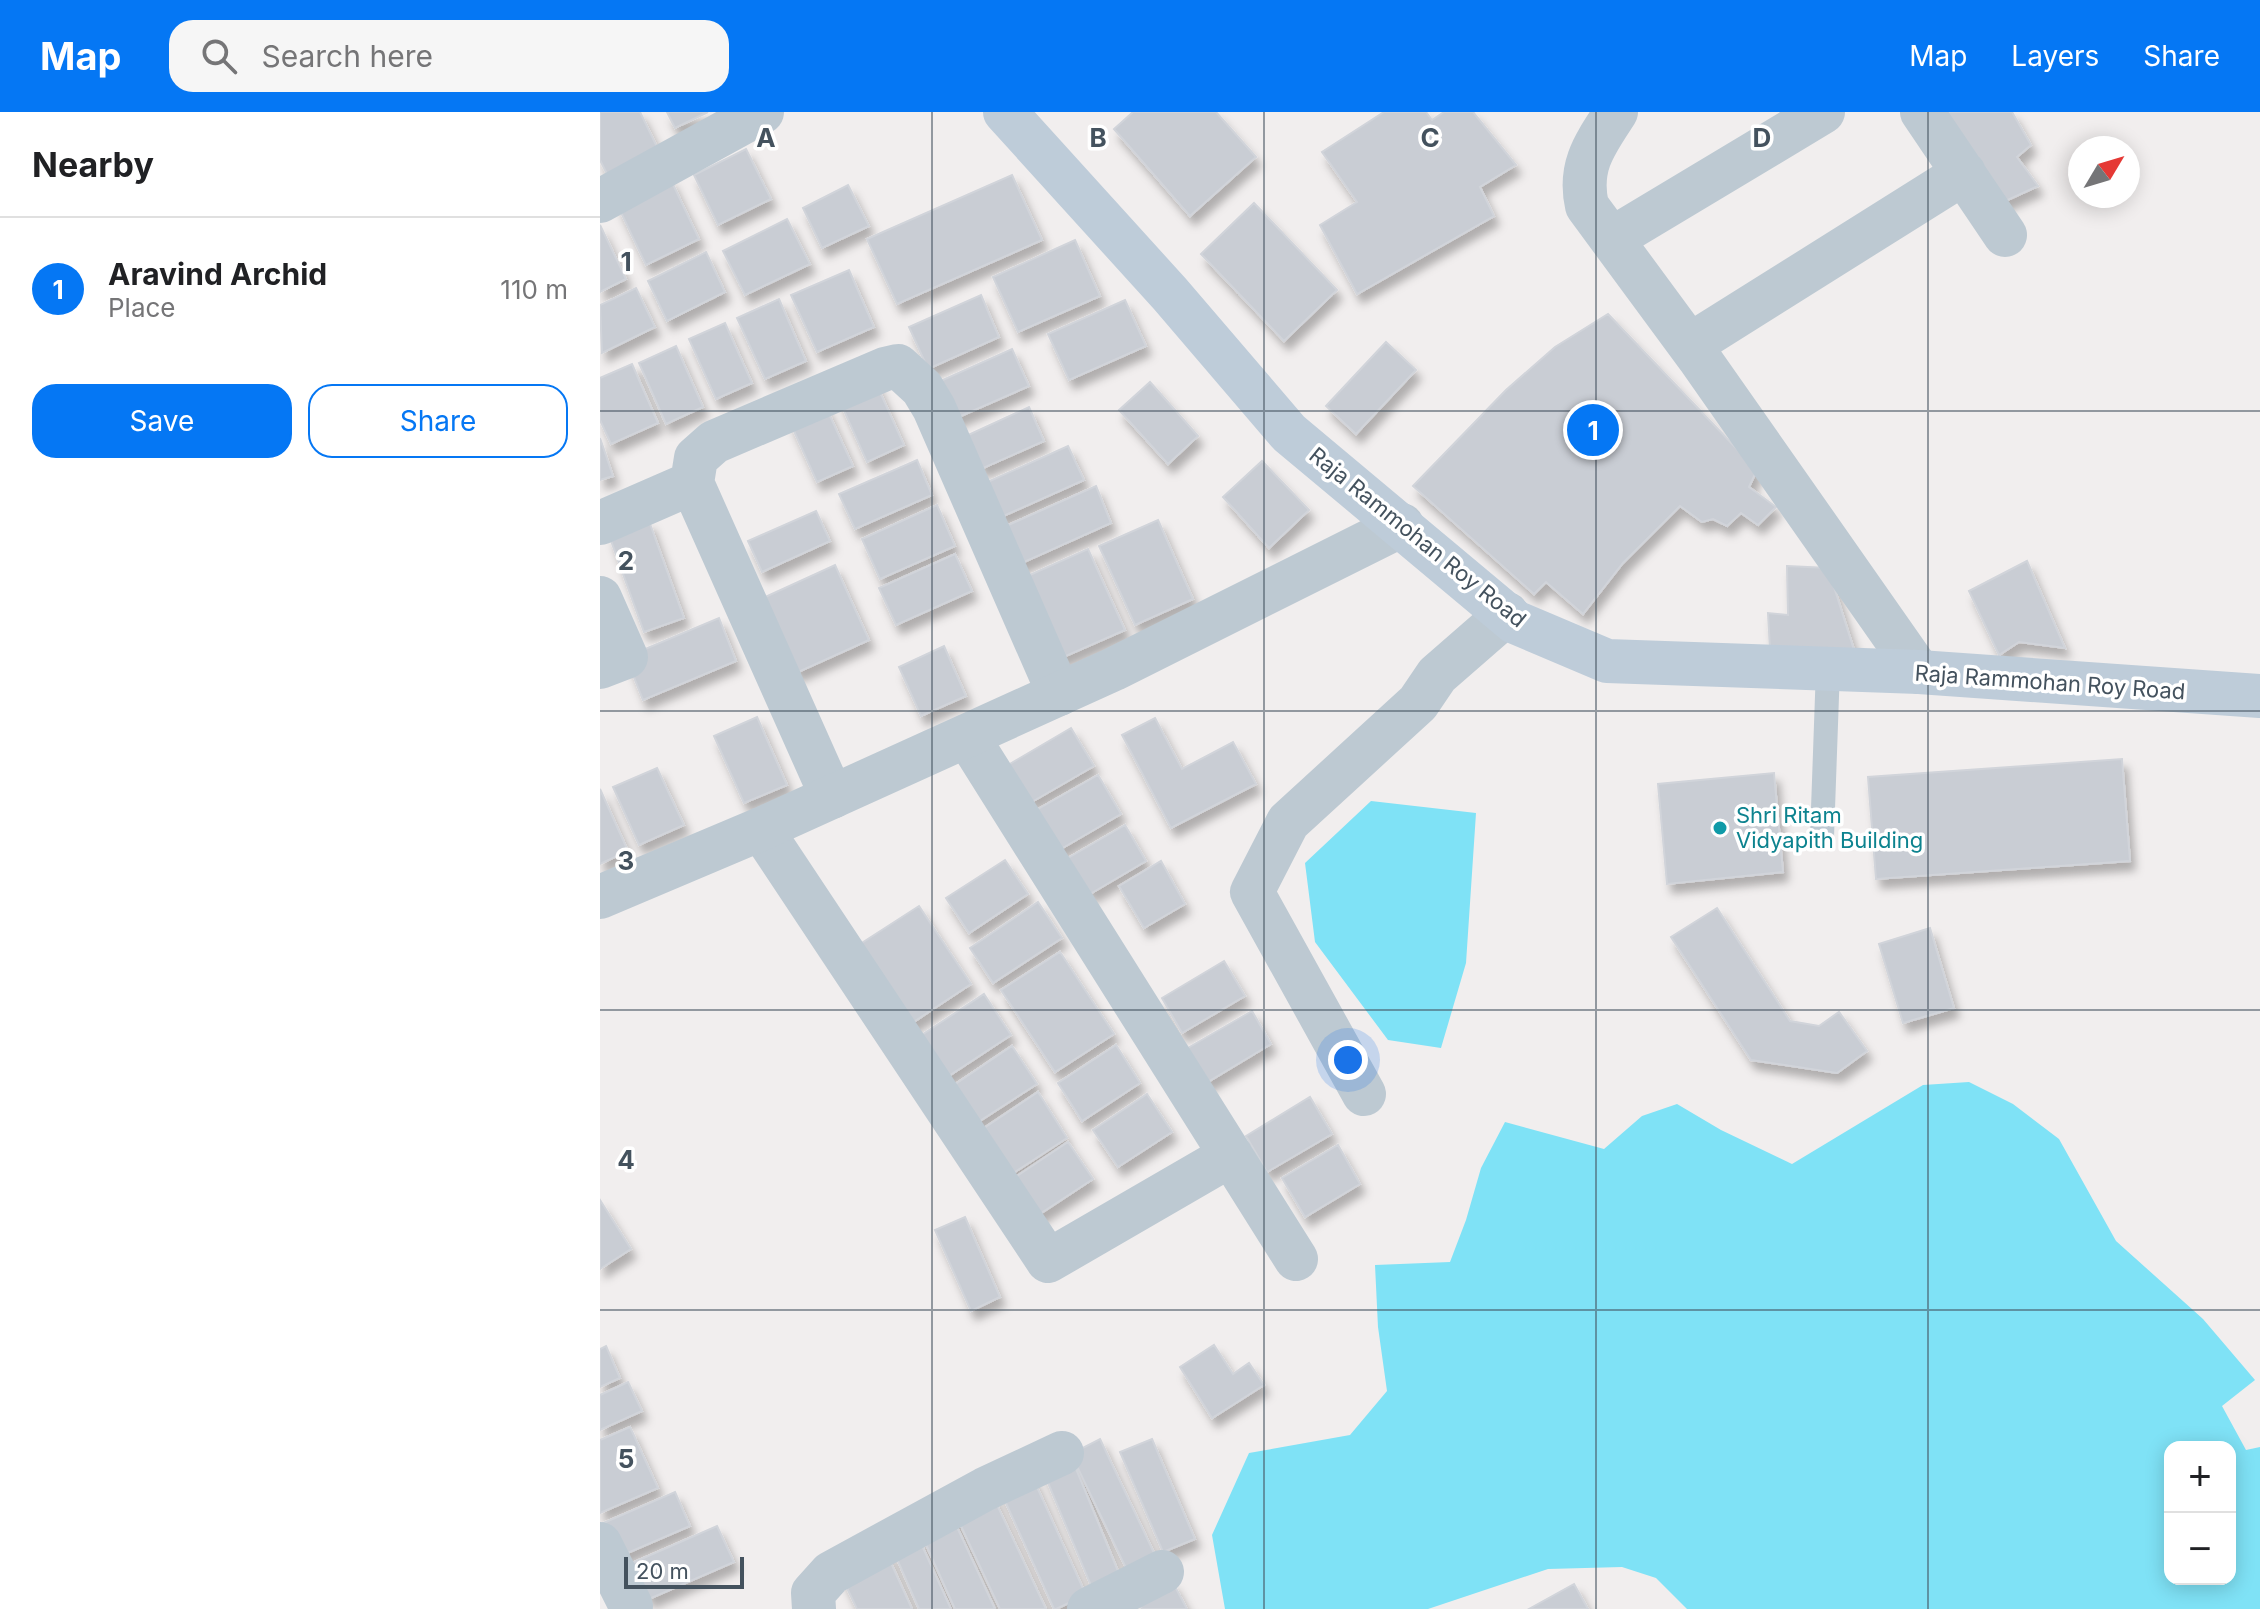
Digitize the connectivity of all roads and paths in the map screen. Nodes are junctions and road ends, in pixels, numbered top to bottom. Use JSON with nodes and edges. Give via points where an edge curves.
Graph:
{"nodes":[{"id":1,"x":762,"y":112,"type":"edge"},
{"id":2,"x":1005,"y":112,"type":"edge"},
{"id":3,"x":1616,"y":112,"type":"edge"},
{"id":4,"x":1823,"y":112,"type":"edge"},
{"id":5,"x":1922,"y":112,"type":"edge"},
{"id":6,"x":1964,"y":173,"type":"junction"},
{"id":7,"x":600,"y":201,"type":"edge"},
{"id":8,"x":2005,"y":235,"type":"dead end"},
{"id":9,"x":1613,"y":238,"type":"junction"},
{"id":10,"x":1690,"y":345,"type":"junction"},
{"id":11,"x":692,"y":483,"type":"junction"},
{"id":12,"x":600,"y":523,"type":"edge"},
{"id":13,"x":1402,"y":525,"type":"junction"},
{"id":14,"x":600,"y":598,"type":"edge"},
{"id":15,"x":1507,"y":614,"type":"junction"},
{"id":16,"x":600,"y":667,"type":"edge"},
{"id":17,"x":1828,"y":668,"type":"junction"},
{"id":18,"x":1919,"y":672,"type":"junction"},
{"id":19,"x":1059,"y":694,"type":"junction"},
{"id":20,"x":2260,"y":696,"type":"edge"},
{"id":21,"x":967,"y":736,"type":"junction"},
{"id":22,"x":832,"y":797,"type":"junction"},
{"id":23,"x":761,"y":829,"type":"junction"},
{"id":24,"x":1822,"y":837,"type":"dead end"},
{"id":25,"x":600,"y":897,"type":"edge"},
{"id":26,"x":1364,"y":1094,"type":"dead end"},
{"id":27,"x":1231,"y":1155,"type":"junction"},
{"id":28,"x":1296,"y":1259,"type":"dead end"},
{"id":29,"x":1062,"y":1453,"type":"dead end"},
{"id":30,"x":600,"y":1544,"type":"edge"},
{"id":31,"x":1162,"y":1572,"type":"dead end"},
{"id":32,"x":631,"y":1606,"type":"dead end"},
{"id":33,"x":814,"y":1609,"type":"edge"},
{"id":34,"x":1089,"y":1609,"type":"edge"}],
"edges":[{"from":1,"to":7,"type":"street"},
{"from":2,"to":13,"type":"main road","name":"Raja Rammohan Roy Road","via":[[1289,433]]},
{"from":3,"to":9,"type":"street","via":[[1590,154],[1582,185],[1587,206]]},
{"from":4,"to":9,"type":"street"},
{"from":5,"to":6,"type":"street"},
{"from":6,"to":8,"type":"street"},
{"from":6,"to":10,"type":"street"},
{"from":9,"to":10,"type":"street"},
{"from":10,"to":18,"type":"street"},
{"from":11,"to":12,"type":"street"},
{"from":11,"to":19,"type":"street","via":[[696,458],[714,442],[898,366],[934,408]]},
{"from":11,"to":22,"type":"street"},
{"from":13,"to":15,"type":"main road","name":"Raja Rammohan Roy Road"},
{"from":13,"to":19,"type":"street"},
{"from":14,"to":16,"type":"street","via":[[626,657]]},
{"from":15,"to":17,"type":"main road","name":"Raja Rammohan Roy Road","via":[[1607,661]]},
{"from":15,"to":26,"type":"street","via":[[1288,822],[1252,892]]},
{"from":17,"to":18,"type":"main road","name":"Raja Rammohan Roy Road"},
{"from":17,"to":24,"type":"lane"},
{"from":18,"to":20,"type":"main road","name":"Raja Rammohan Roy Road"},
{"from":19,"to":21,"type":"street"},
{"from":21,"to":22,"type":"street"},
{"from":21,"to":27,"type":"street"},
{"from":22,"to":23,"type":"street"},
{"from":23,"to":25,"type":"street"},
{"from":23,"to":27,"type":"street","via":[[1048,1261]]},
{"from":27,"to":28,"type":"street"},
{"from":29,"to":33,"type":"street","via":[[831,1573],[813,1593]]},
{"from":30,"to":32,"type":"street"},
{"from":31,"to":34,"type":"street"}]}
